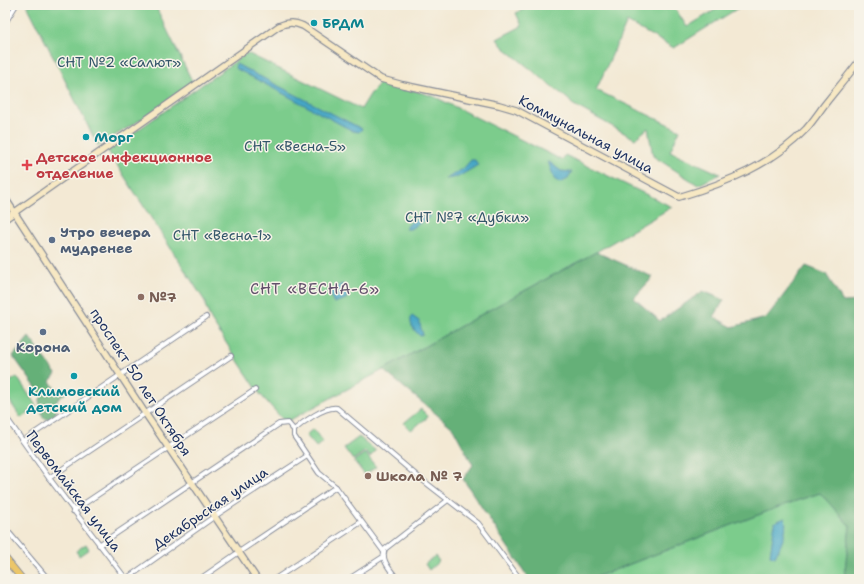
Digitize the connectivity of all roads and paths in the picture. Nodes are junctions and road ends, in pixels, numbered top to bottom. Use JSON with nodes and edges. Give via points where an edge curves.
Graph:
{"nodes":[{"id":1,"x":16,"y":5,"type":"edge"},
{"id":2,"x":5,"y":23,"type":"edge"},
{"id":3,"x":859,"y":61,"type":"edge"},
{"id":4,"x":5,"y":198,"type":"edge"},
{"id":5,"x":14,"y":213,"type":"junction"},
{"id":6,"x":5,"y":219,"type":"edge"},
{"id":7,"x":206,"y":317,"type":"dead end"},
{"id":8,"x":231,"y":356,"type":"dead end"},
{"id":9,"x":121,"y":374,"type":"junction"},
{"id":10,"x":254,"y":390,"type":"dead end"},
{"id":11,"x":145,"y":413,"type":"junction"},
{"id":12,"x":5,"y":416,"type":"edge"},
{"id":13,"x":294,"y":430,"type":"junction"},
{"id":14,"x":23,"y":441,"type":"junction"},
{"id":15,"x":169,"y":448,"type":"junction"},
{"id":16,"x":307,"y":456,"type":"junction"},
{"id":17,"x":49,"y":478,"type":"junction"},
{"id":18,"x":192,"y":482,"type":"junction"},
{"id":19,"x":336,"y":487,"type":"junction"},
{"id":20,"x":448,"y":500,"type":"junction"},
{"id":21,"x":73,"y":511,"type":"junction"},
{"id":22,"x":215,"y":516,"type":"junction"},
{"id":23,"x":361,"y":522,"type":"junction"},
{"id":24,"x":5,"y":528,"type":"edge"},
{"id":25,"x":99,"y":545,"type":"junction"},
{"id":26,"x":239,"y":552,"type":"junction"},
{"id":27,"x":383,"y":554,"type":"junction"},
{"id":28,"x":5,"y":558,"type":"edge"},
{"id":29,"x":5,"y":564,"type":"edge"},
{"id":30,"x":17,"y":579,"type":"edge"},
{"id":31,"x":22,"y":579,"type":"edge"},
{"id":32,"x":48,"y":579,"type":"edge"},
{"id":33,"x":126,"y":579,"type":"edge"},
{"id":34,"x":200,"y":579,"type":"edge"},
{"id":35,"x":257,"y":579,"type":"edge"},
{"id":36,"x":275,"y":579,"type":"edge"},
{"id":37,"x":349,"y":579,"type":"edge"},
{"id":38,"x":397,"y":579,"type":"edge"},
{"id":39,"x":520,"y":579,"type":"edge"},
{"id":40,"x":776,"y":579,"type":"edge"},
{"id":41,"x":784,"y":579,"type":"edge"}],
"edges":[{"from":1,"to":2,"type":"street"},
{"from":3,"to":5,"type":"street","name":"Коммунальная улица","via":[[806,129],[765,162],[715,186],[679,197],[516,110],[381,79],[303,26],[285,23]]},
{"from":4,"to":5,"type":"street","name":"проспект 50 лет Октября"},
{"from":5,"to":6,"type":"street","name":"Коммунальная улица"},
{"from":5,"to":9,"type":"street","name":"проспект 50 лет Октября"},
{"from":7,"to":9,"type":"street"},
{"from":8,"to":11,"type":"street"},
{"from":9,"to":11,"type":"street","name":"проспект 50 лет Октября"},
{"from":9,"to":14,"type":"street"},
{"from":10,"to":15,"type":"street"},
{"from":11,"to":15,"type":"street","name":"проспект 50 лет Октября"},
{"from":11,"to":17,"type":"street"},
{"from":12,"to":14,"type":"street","name":"Первомайская улица"},
{"from":13,"to":16,"type":"street","via":[[294,436]]},
{"from":13,"to":18,"type":"street","via":[[288,423],[280,424]]},
{"from":13,"to":20,"type":"street","via":[[329,408],[337,408]]},
{"from":14,"to":17,"type":"street","name":"Первомайская улица"},
{"from":15,"to":18,"type":"street","name":"проспект 50 лет Октября"},
{"from":15,"to":21,"type":"street"},
{"from":16,"to":19,"type":"street","via":[[319,473]]},
{"from":16,"to":22,"type":"street","name":"Декабрьская улица"},
{"from":17,"to":21,"type":"street","name":"Первомайская улица"},
{"from":18,"to":22,"type":"street","name":"проспект 50 лет Октября"},
{"from":18,"to":25,"type":"street"},
{"from":19,"to":23,"type":"street"},
{"from":19,"to":26,"type":"street"},
{"from":20,"to":27,"type":"street","via":[[385,549]]},
{"from":20,"to":39,"type":"street","via":[[478,523]]},
{"from":21,"to":25,"type":"street","name":"Первомайская улица"},
{"from":22,"to":26,"type":"street","name":"проспект 50 лет Октября"},
{"from":22,"to":33,"type":"street","name":"Декабрьская улица"},
{"from":23,"to":27,"type":"street"},
{"from":23,"to":36,"type":"street"},
{"from":24,"to":32,"type":"street"},
{"from":25,"to":33,"type":"street","name":"Первомайская улица"},
{"from":26,"to":34,"type":"street"},
{"from":26,"to":35,"type":"street","name":"проспект 50 лет Октября"},
{"from":27,"to":37,"type":"street"},
{"from":27,"to":38,"type":"street","via":[[384,560]]},
{"from":28,"to":31,"type":"main road"},
{"from":29,"to":30,"type":"main road"},
{"from":40,"to":41,"type":"street"}]}
